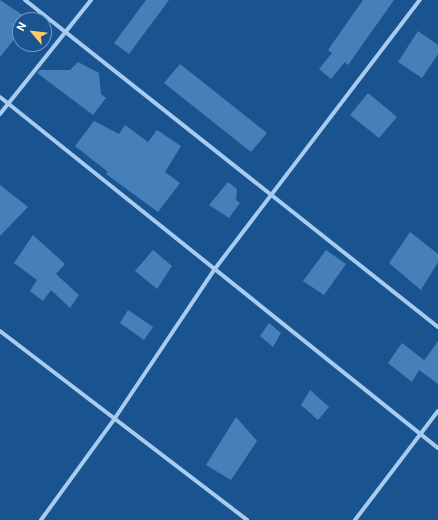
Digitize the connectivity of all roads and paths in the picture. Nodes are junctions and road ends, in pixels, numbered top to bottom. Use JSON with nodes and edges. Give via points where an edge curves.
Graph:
{"nodes":[{"id":1,"x":25,"y":0,"type":"edge"},
{"id":2,"x":90,"y":0,"type":"edge"},
{"id":3,"x":420,"y":0,"type":"edge"},
{"id":4,"x":66,"y":33,"type":"junction"},
{"id":5,"x":0,"y":97,"type":"edge"},
{"id":6,"x":8,"y":104,"type":"junction"},
{"id":7,"x":0,"y":114,"type":"edge"},
{"id":8,"x":270,"y":195,"type":"junction"},
{"id":9,"x":214,"y":270,"type":"junction"},
{"id":10,"x":438,"y":327,"type":"edge"},
{"id":11,"x":0,"y":331,"type":"edge"},
{"id":12,"x":438,"y":411,"type":"edge"},
{"id":13,"x":115,"y":418,"type":"junction"},
{"id":14,"x":420,"y":434,"type":"junction"},
{"id":15,"x":438,"y":448,"type":"edge"},
{"id":16,"x":41,"y":520,"type":"edge"},
{"id":17,"x":246,"y":520,"type":"edge"},
{"id":18,"x":355,"y":520,"type":"edge"}],
"edges":[{"from":1,"to":4,"type":"street"},
{"from":2,"to":4,"type":"street"},
{"from":3,"to":8,"type":"street"},
{"from":4,"to":6,"type":"street"},
{"from":4,"to":8,"type":"street"},
{"from":5,"to":6,"type":"street"},
{"from":6,"to":7,"type":"street"},
{"from":6,"to":9,"type":"street"},
{"from":8,"to":9,"type":"street"},
{"from":8,"to":10,"type":"street"},
{"from":9,"to":13,"type":"street"},
{"from":9,"to":14,"type":"street"},
{"from":11,"to":13,"type":"street"},
{"from":12,"to":14,"type":"street"},
{"from":13,"to":16,"type":"street"},
{"from":13,"to":17,"type":"street"},
{"from":14,"to":15,"type":"street"},
{"from":14,"to":18,"type":"street"}]}
